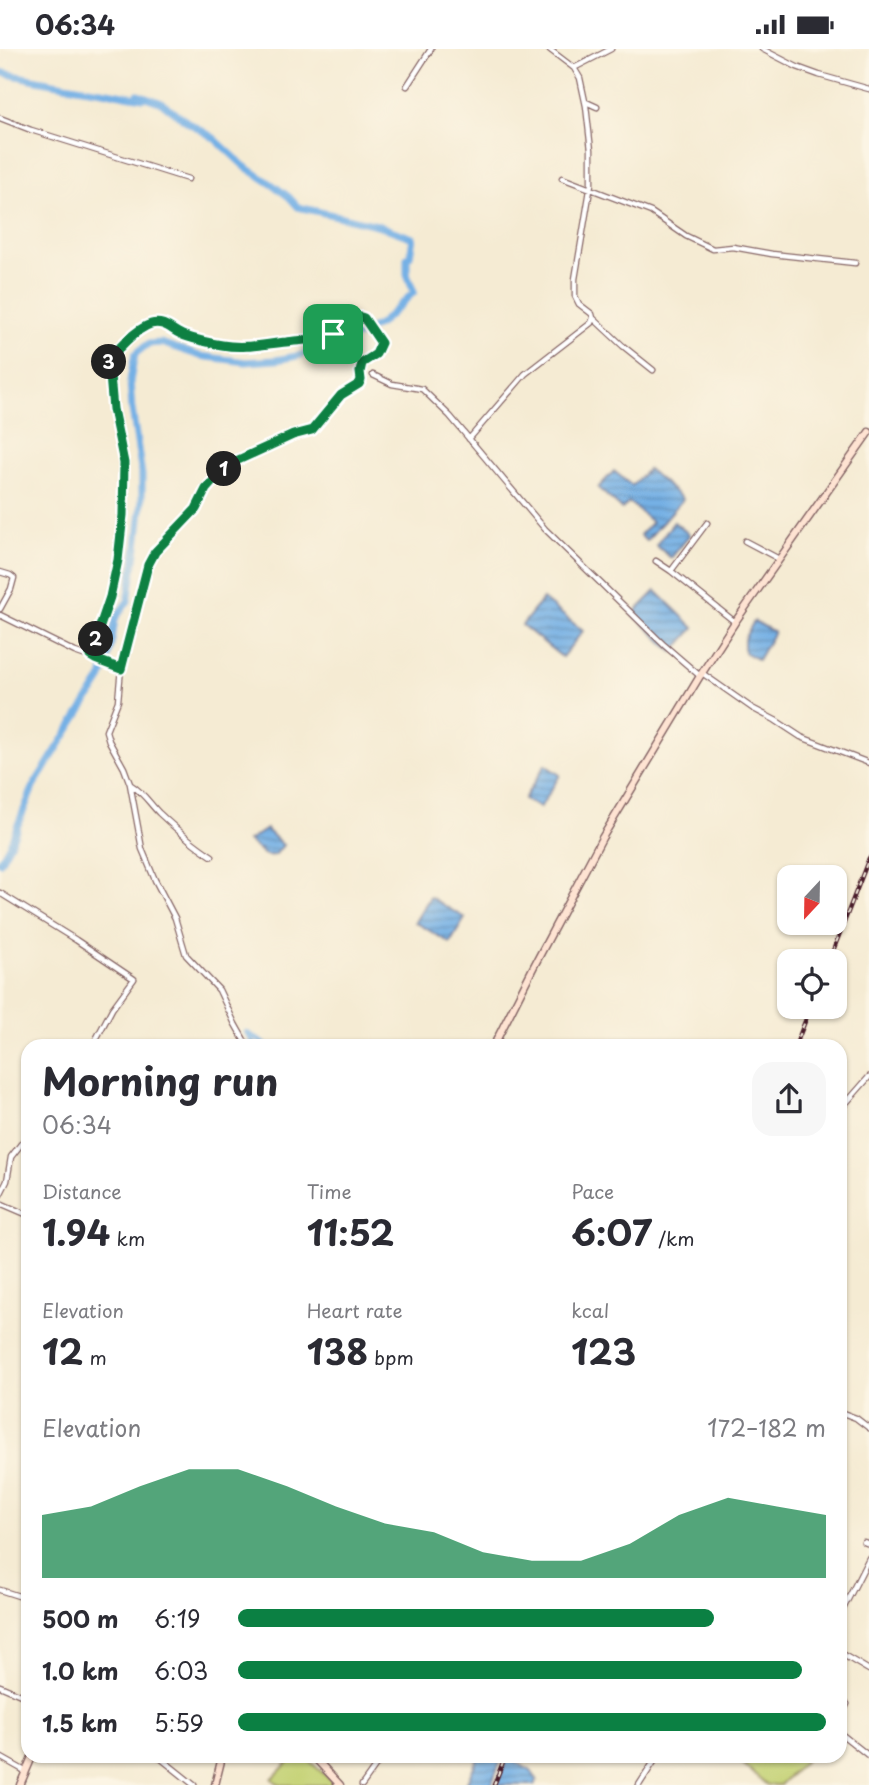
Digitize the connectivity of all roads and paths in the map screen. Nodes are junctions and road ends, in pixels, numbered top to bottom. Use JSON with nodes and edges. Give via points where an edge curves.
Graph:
{"nodes":[{"id":1,"x":431,"y":49,"type":"edge"},
{"id":2,"x":550,"y":49,"type":"edge"},
{"id":3,"x":611,"y":49,"type":"edge"},
{"id":4,"x":762,"y":49,"type":"edge"},
{"id":5,"x":574,"y":68,"type":"junction"},
{"id":6,"x":407,"y":86,"type":"dead end"},
{"id":7,"x":869,"y":89,"type":"edge"},
{"id":8,"x":585,"y":102,"type":"junction"},
{"id":9,"x":597,"y":107,"type":"dead end"},
{"id":10,"x":0,"y":118,"type":"edge"},
{"id":11,"x":562,"y":178,"type":"dead end"},
{"id":12,"x":188,"y":179,"type":"dead end"},
{"id":13,"x":590,"y":190,"type":"junction"},
{"id":14,"x":855,"y":263,"type":"dead end"},
{"id":15,"x":593,"y":318,"type":"junction"},
{"id":16,"x":653,"y":370,"type":"dead end"},
{"id":17,"x":373,"y":376,"type":"dead end"},
{"id":18,"x":869,"y":432,"type":"edge"},
{"id":19,"x":469,"y":439,"type":"junction"},
{"id":20,"x":707,"y":523,"type":"dead end"},
{"id":21,"x":745,"y":541,"type":"dead end"},
{"id":22,"x":779,"y":559,"type":"junction"},
{"id":23,"x":656,"y":561,"type":"dead end"},
{"id":24,"x":671,"y":571,"type":"junction"},
{"id":25,"x":0,"y":572,"type":"edge"},
{"id":26,"x":0,"y":609,"type":"edge"},
{"id":27,"x":0,"y":615,"type":"edge"},
{"id":28,"x":735,"y":622,"type":"junction"},
{"id":29,"x":92,"y":658,"type":"junction"},
{"id":30,"x":120,"y":668,"type":"junction"},
{"id":31,"x":701,"y":675,"type":"junction"},
{"id":32,"x":869,"y":763,"type":"edge"},
{"id":33,"x":130,"y":784,"type":"junction"},
{"id":34,"x":212,"y":856,"type":"dead end"},
{"id":35,"x":0,"y":893,"type":"edge"},
{"id":36,"x":96,"y":1039,"type":"edge"},
{"id":37,"x":243,"y":1039,"type":"edge"},
{"id":38,"x":497,"y":1039,"type":"edge"},
{"id":39,"x":869,"y":1077,"type":"edge"},
{"id":40,"x":847,"y":1102,"type":"edge"},
{"id":41,"x":21,"y":1144,"type":"edge"},
{"id":42,"x":0,"y":1195,"type":"edge"},
{"id":43,"x":0,"y":1203,"type":"edge"},
{"id":44,"x":21,"y":1212,"type":"edge"},
{"id":45,"x":847,"y":1415,"type":"edge"},
{"id":46,"x":869,"y":1428,"type":"edge"},
{"id":47,"x":869,"y":1558,"type":"edge"},
{"id":48,"x":0,"y":1590,"type":"edge"},
{"id":49,"x":21,"y":1597,"type":"edge"},
{"id":50,"x":847,"y":1601,"type":"edge"},
{"id":51,"x":847,"y":1657,"type":"edge"},
{"id":52,"x":869,"y":1671,"type":"edge"},
{"id":53,"x":0,"y":1686,"type":"edge"},
{"id":54,"x":21,"y":1696,"type":"edge"},
{"id":55,"x":847,"y":1739,"type":"edge"},
{"id":56,"x":869,"y":1756,"type":"edge"},
{"id":57,"x":0,"y":1757,"type":"edge"},
{"id":58,"x":30,"y":1763,"type":"edge"},
{"id":59,"x":166,"y":1763,"type":"edge"},
{"id":60,"x":220,"y":1763,"type":"edge"},
{"id":61,"x":320,"y":1763,"type":"edge"},
{"id":62,"x":378,"y":1763,"type":"edge"},
{"id":63,"x":653,"y":1763,"type":"edge"},
{"id":64,"x":26,"y":1772,"type":"junction"},
{"id":65,"x":20,"y":1785,"type":"edge"},
{"id":66,"x":194,"y":1785,"type":"edge"},
{"id":67,"x":215,"y":1785,"type":"edge"},
{"id":68,"x":341,"y":1785,"type":"edge"},
{"id":69,"x":362,"y":1785,"type":"edge"},
{"id":70,"x":639,"y":1785,"type":"edge"}],
"edges":[{"from":1,"to":6,"type":"street"},
{"from":2,"to":5,"type":"street"},
{"from":3,"to":5,"type":"street"},
{"from":4,"to":7,"type":"street","via":[[808,71]]},
{"from":5,"to":8,"type":"street"},
{"from":8,"to":9,"type":"street"},
{"from":8,"to":13,"type":"street"},
{"from":10,"to":12,"type":"street"},
{"from":11,"to":13,"type":"street"},
{"from":13,"to":14,"type":"street","via":[[651,212],[713,250],[733,247]]},
{"from":13,"to":15,"type":"street","via":[[575,296]]},
{"from":15,"to":16,"type":"street"},
{"from":15,"to":19,"type":"street","via":[[525,374]]},
{"from":17,"to":19,"type":"street","via":[[422,389]]},
{"from":18,"to":22,"type":"main road"},
{"from":19,"to":31,"type":"street","via":[[545,529],[664,646]]},
{"from":20,"to":24,"type":"street"},
{"from":21,"to":22,"type":"street"},
{"from":22,"to":28,"type":"main road"},
{"from":23,"to":24,"type":"street"},
{"from":24,"to":28,"type":"street"},
{"from":25,"to":26,"type":"street","via":[[14,579]]},
{"from":27,"to":29,"type":"street"},
{"from":28,"to":31,"type":"main road"},
{"from":29,"to":30,"type":"street"},
{"from":29,"to":30,"type":"street","via":[[110,597],[123,515],[124,463],[113,409],[111,359],[130,338],[153,323],[235,347],[333,334],[364,318],[381,343],[376,354],[362,363],[359,384],[341,395],[312,430],[223,470],[196,509],[155,552]]},
{"from":30,"to":33,"type":"street","via":[[118,701],[106,731]]},
{"from":31,"to":32,"type":"street","via":[[800,737]]},
{"from":31,"to":38,"type":"main road","via":[[547,935]]},
{"from":33,"to":34,"type":"street"},
{"from":33,"to":37,"type":"street","via":[[142,849],[175,918],[186,955],[219,991]]},
{"from":35,"to":36,"type":"street","via":[[134,979]]},
{"from":39,"to":40,"type":"street"},
{"from":41,"to":42,"type":"street","via":[[11,1157]]},
{"from":43,"to":44,"type":"street"},
{"from":45,"to":46,"type":"street"},
{"from":47,"to":50,"type":"street"},
{"from":48,"to":49,"type":"street"},
{"from":51,"to":52,"type":"street"},
{"from":53,"to":54,"type":"street"},
{"from":55,"to":56,"type":"street"},
{"from":57,"to":64,"type":"street"},
{"from":58,"to":64,"type":"main road"},
{"from":59,"to":66,"type":"street"},
{"from":60,"to":67,"type":"main road"},
{"from":61,"to":68,"type":"main road"},
{"from":62,"to":69,"type":"street"},
{"from":63,"to":70,"type":"street"},
{"from":64,"to":65,"type":"main road"}]}
